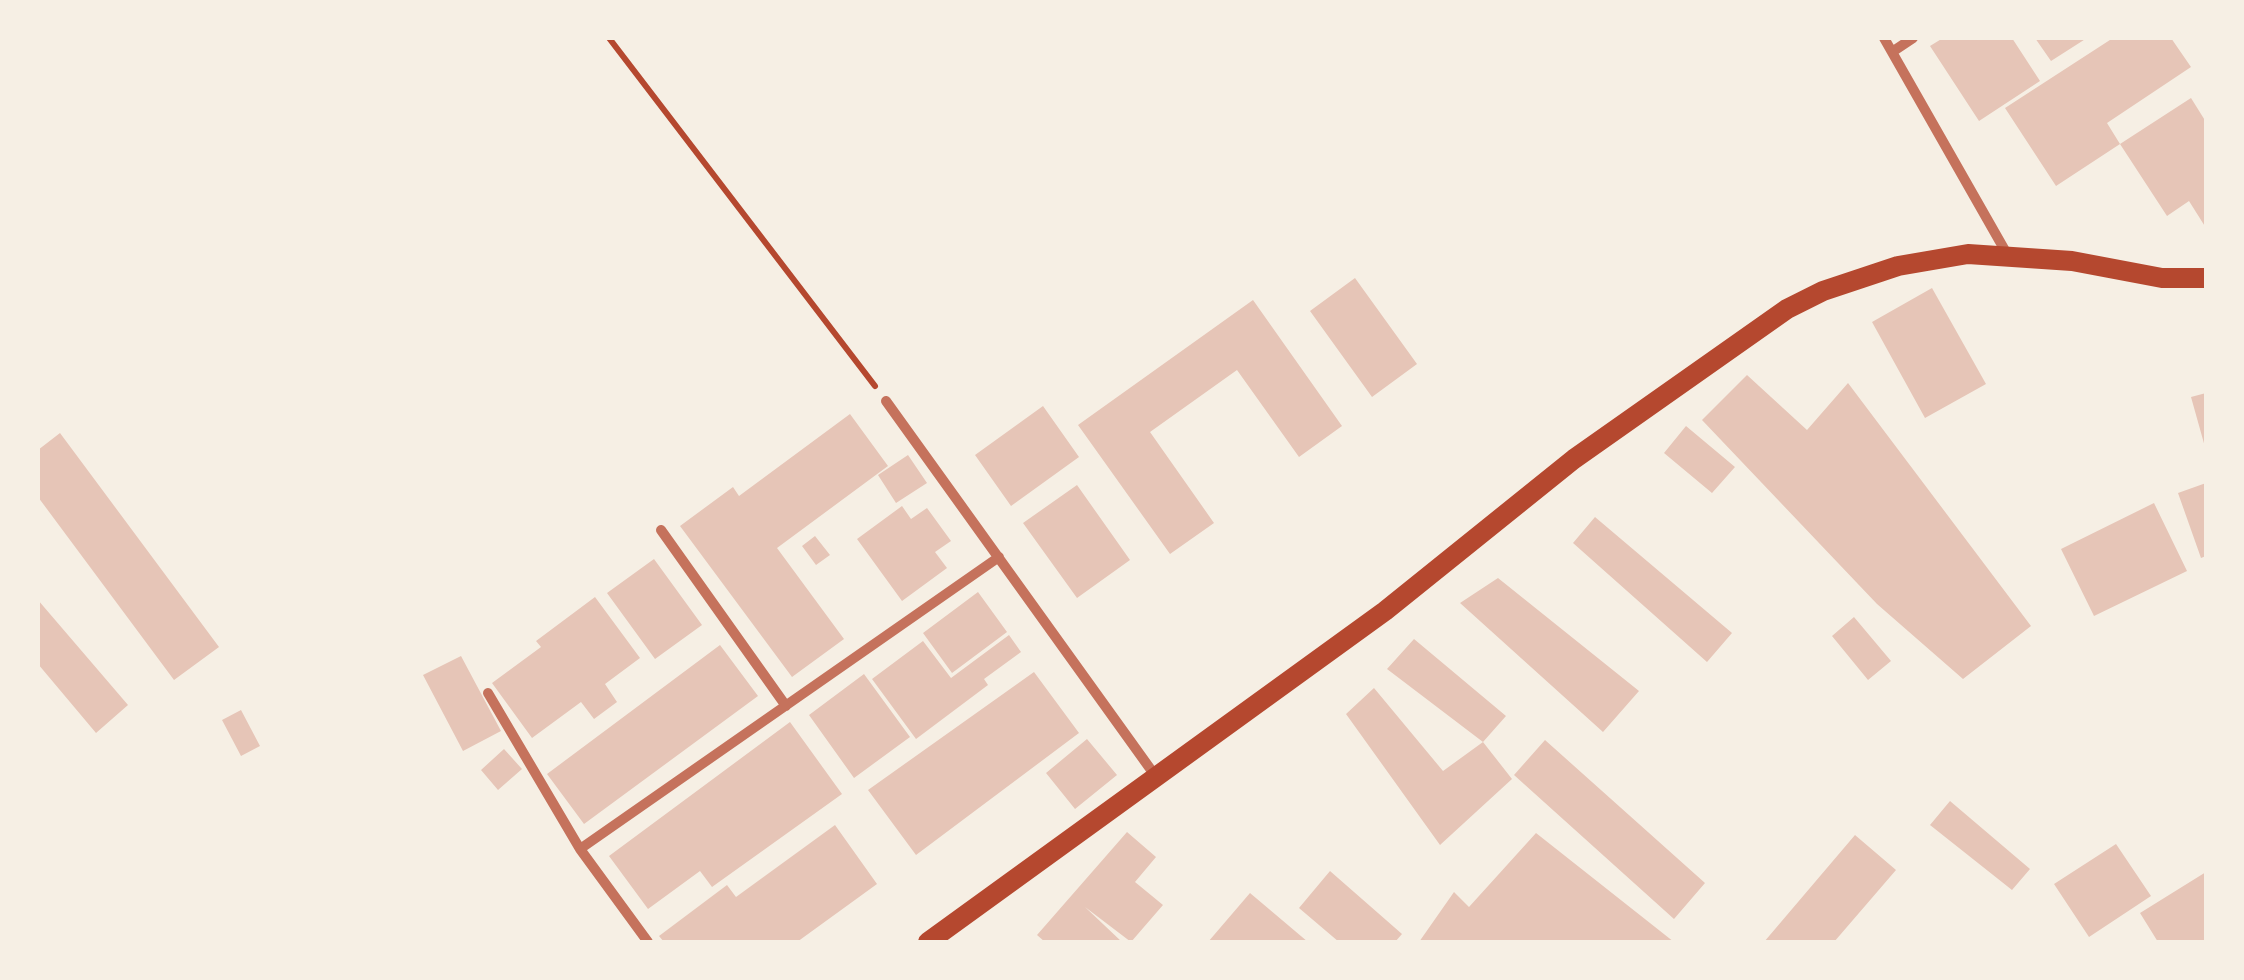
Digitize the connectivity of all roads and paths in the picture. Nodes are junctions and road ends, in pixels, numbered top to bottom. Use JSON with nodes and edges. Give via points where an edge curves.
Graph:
{"nodes":[{"id":1,"x":609,"y":38,"type":"edge"},
{"id":2,"x":1884,"y":38,"type":"edge"},
{"id":3,"x":1913,"y":38,"type":"edge"},
{"id":4,"x":1892,"y":52,"type":"junction"},
{"id":5,"x":2006,"y":254,"type":"junction"},
{"id":6,"x":2206,"y":278,"type":"edge"},
{"id":7,"x":886,"y":400,"type":"joint"},
{"id":8,"x":660,"y":530,"type":"dead end"},
{"id":9,"x":999,"y":557,"type":"junction"},
{"id":10,"x":488,"y":692,"type":"dead end"},
{"id":11,"x":786,"y":706,"type":"junction"},
{"id":12,"x":1154,"y":774,"type":"junction"},
{"id":13,"x":580,"y":849,"type":"junction"},
{"id":14,"x":648,"y":942,"type":"edge"},
{"id":15,"x":928,"y":942,"type":"edge"}],
"edges":[{"from":1,"to":7,"type":"path"},
{"from":2,"to":4,"type":"street"},
{"from":3,"to":4,"type":"street"},
{"from":4,"to":5,"type":"street"},
{"from":5,"to":6,"type":"main road","via":[[2162,278]]},
{"from":5,"to":12,"type":"main road","via":[[1898,266],[1823,291],[1758,326],[1574,459],[1385,610]]},
{"from":7,"to":9,"type":"street"},
{"from":8,"to":11,"type":"street"},
{"from":9,"to":11,"type":"street"},
{"from":9,"to":12,"type":"street"},
{"from":10,"to":13,"type":"street"},
{"from":11,"to":13,"type":"street"},
{"from":12,"to":15,"type":"main road"},
{"from":13,"to":14,"type":"street"}]}
